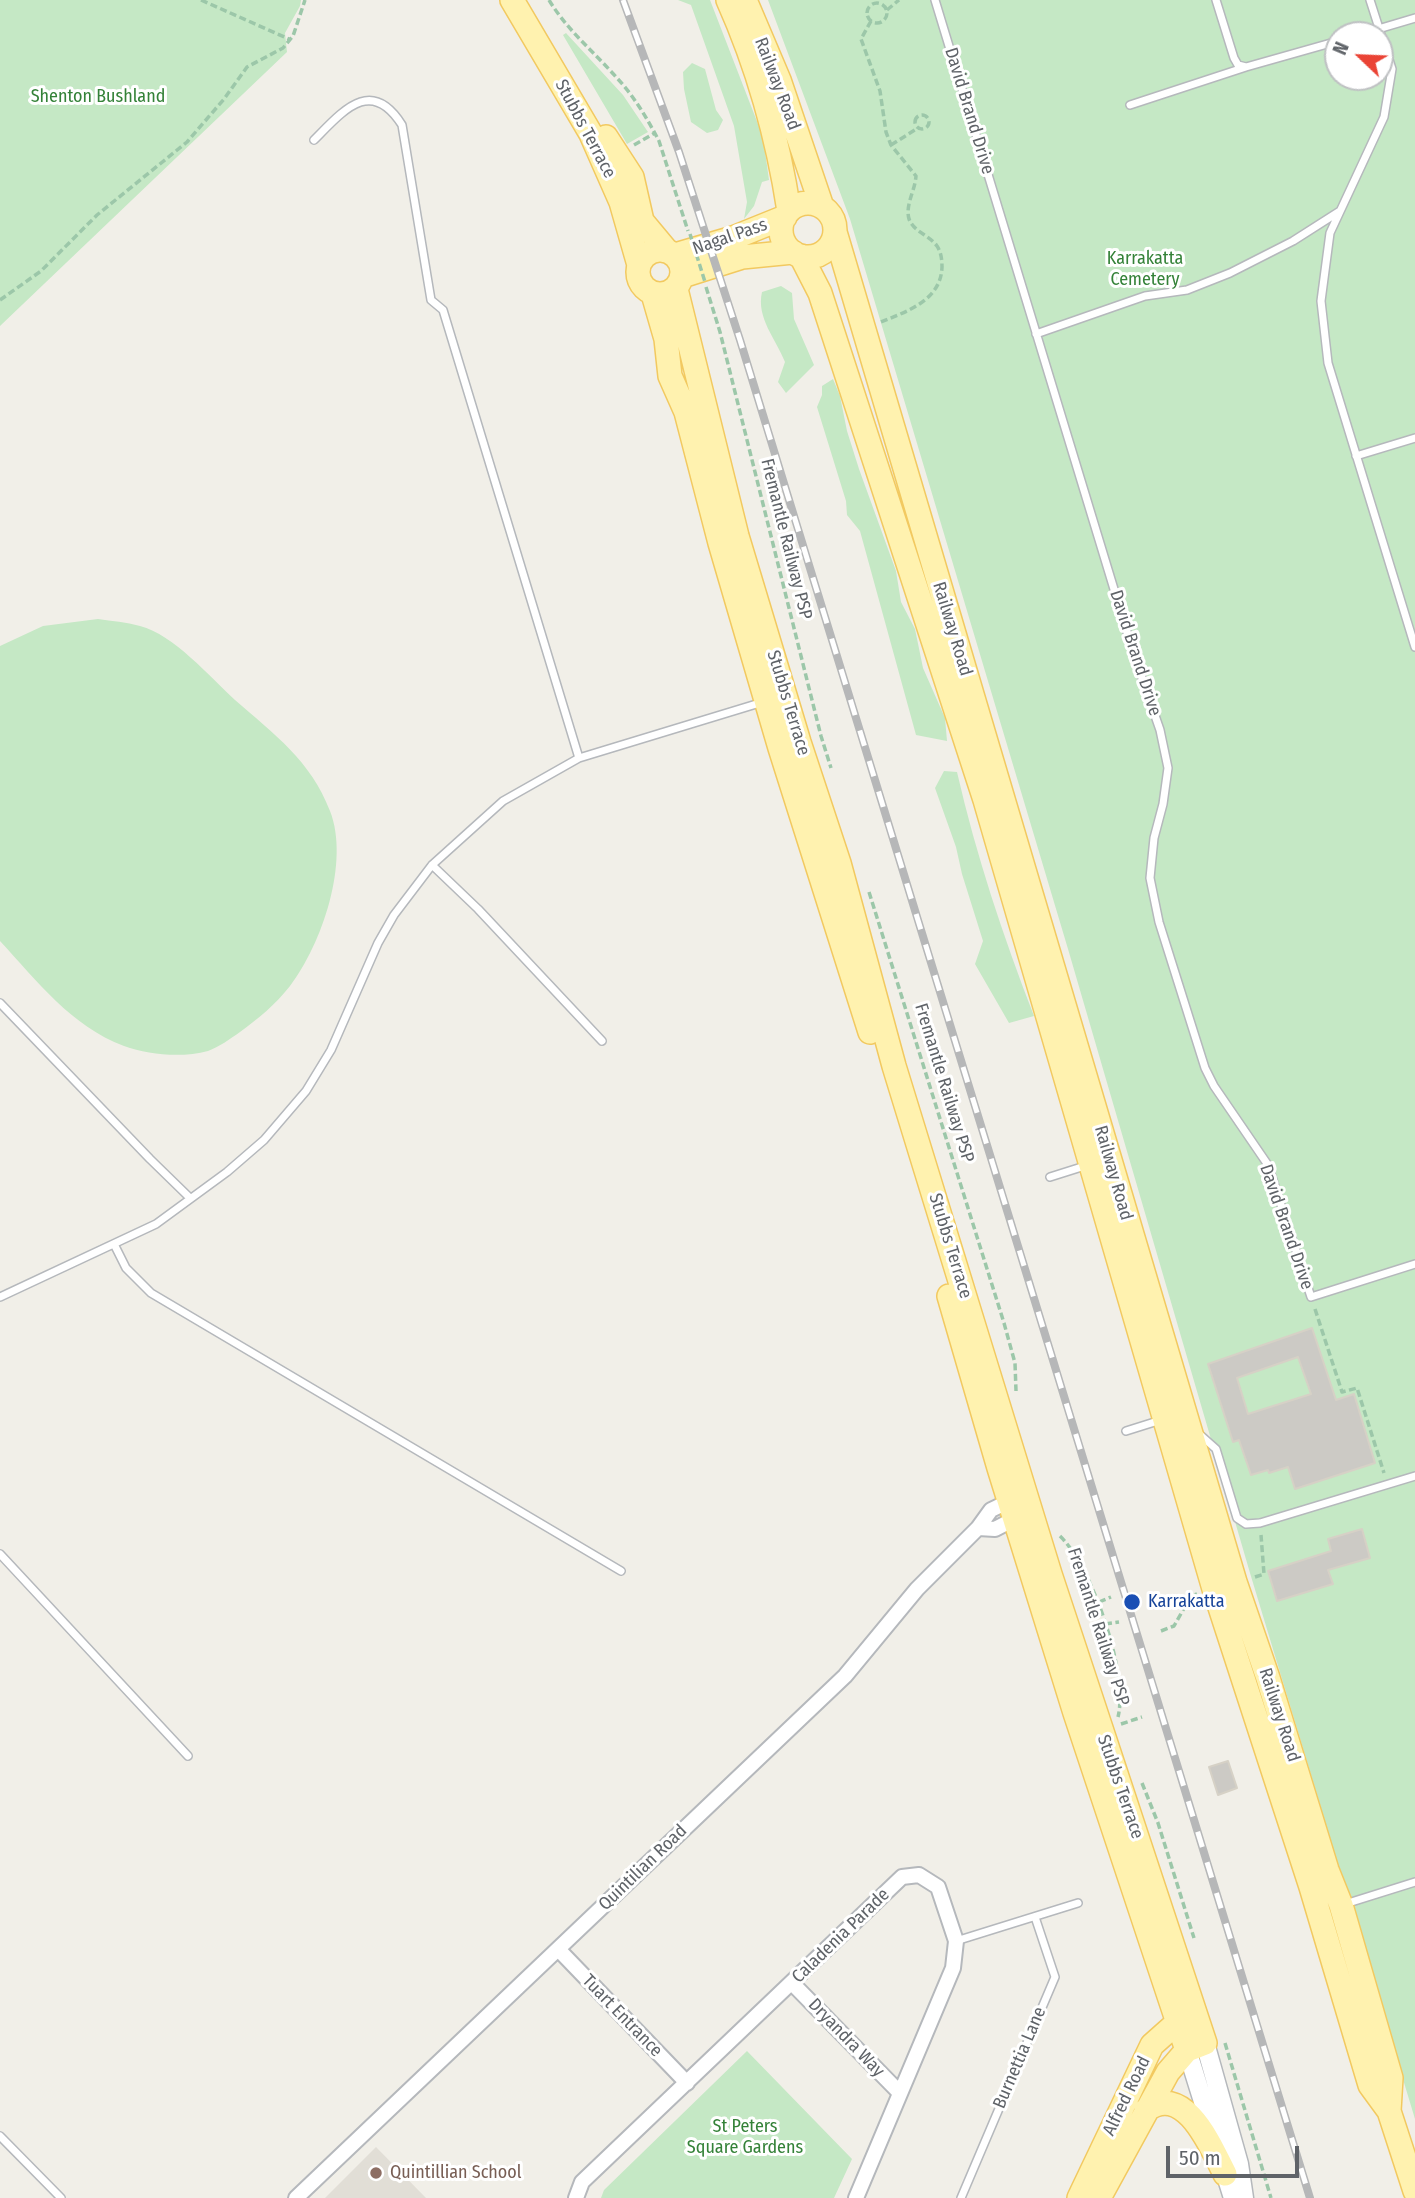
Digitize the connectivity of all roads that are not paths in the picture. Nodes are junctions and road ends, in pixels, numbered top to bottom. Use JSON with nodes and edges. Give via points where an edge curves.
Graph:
{"nodes":[{"id":1,"x":512,"y":0,"type":"edge"},
{"id":2,"x":529,"y":0,"type":"edge"},
{"id":3,"x":728,"y":0,"type":"edge"},
{"id":4,"x":745,"y":0,"type":"edge"},
{"id":5,"x":934,"y":0,"type":"edge"},
{"id":6,"x":1216,"y":0,"type":"edge"},
{"id":7,"x":1370,"y":0,"type":"edge"},
{"id":8,"x":1415,"y":18,"type":"edge"},
{"id":9,"x":1377,"y":21,"type":"edge"},
{"id":10,"x":1394,"y":24,"type":"edge"},
{"id":11,"x":1324,"y":45,"type":"edge"},
{"id":12,"x":1246,"y":67,"type":"junction"},
{"id":13,"x":1388,"y":91,"type":"edge"},
{"id":14,"x":1130,"y":105,"type":"dead end"},
{"id":15,"x":314,"y":141,"type":"dead end"},
{"id":16,"x":822,"y":207,"type":"junction"},
{"id":17,"x":1340,"y":210,"type":"junction"},
{"id":18,"x":787,"y":214,"type":"junction"},
{"id":19,"x":835,"y":232,"type":"junction"},
{"id":20,"x":797,"y":254,"type":"junction"},
{"id":21,"x":639,"y":265,"type":"junction"},
{"id":22,"x":675,"y":268,"type":"junction"},
{"id":23,"x":653,"y":294,"type":"junction"},
{"id":24,"x":1037,"y":334,"type":"junction"},
{"id":25,"x":1415,"y":438,"type":"edge"},
{"id":26,"x":1356,"y":456,"type":"junction"},
{"id":27,"x":1415,"y":647,"type":"edge"},
{"id":28,"x":767,"y":701,"type":"junction"},
{"id":29,"x":579,"y":758,"type":"junction"},
{"id":30,"x":432,"y":865,"type":"junction"},
{"id":31,"x":0,"y":1003,"type":"edge"},
{"id":32,"x":602,"y":1041,"type":"dead end"},
{"id":33,"x":1100,"y":1161,"type":"junction"},
{"id":34,"x":1049,"y":1177,"type":"dead end"},
{"id":35,"x":190,"y":1198,"type":"junction"},
{"id":36,"x":114,"y":1244,"type":"junction"},
{"id":37,"x":1415,"y":1264,"type":"edge"},
{"id":38,"x":0,"y":1297,"type":"edge"},
{"id":39,"x":1176,"y":1421,"type":"junction"},
{"id":40,"x":1126,"y":1431,"type":"dead end"},
{"id":41,"x":1415,"y":1476,"type":"edge"},
{"id":42,"x":1021,"y":1506,"type":"junction"},
{"id":43,"x":978,"y":1528,"type":"junction"},
{"id":44,"x":0,"y":1554,"type":"edge"},
{"id":45,"x":621,"y":1571,"type":"dead end"},
{"id":46,"x":188,"y":1756,"type":"dead end"},
{"id":47,"x":1415,"y":1882,"type":"edge"},
{"id":48,"x":1078,"y":1903,"type":"dead end"},
{"id":49,"x":1340,"y":1905,"type":"junction"},
{"id":50,"x":1318,"y":1912,"type":"junction"},
{"id":51,"x":1035,"y":1917,"type":"junction"},
{"id":52,"x":956,"y":1941,"type":"junction"},
{"id":53,"x":558,"y":1950,"type":"junction"},
{"id":54,"x":792,"y":1983,"type":"junction"},
{"id":55,"x":1188,"y":2017,"type":"junction"},
{"id":56,"x":1205,"y":2041,"type":"junction"},
{"id":57,"x":687,"y":2084,"type":"junction"},
{"id":58,"x":900,"y":2093,"type":"junction"},
{"id":59,"x":1146,"y":2110,"type":"junction"},
{"id":60,"x":1389,"y":2111,"type":"junction"},
{"id":61,"x":0,"y":2136,"type":"edge"},
{"id":62,"x":1225,"y":2174,"type":"junction"},
{"id":63,"x":1415,"y":2191,"type":"edge"},
{"id":64,"x":61,"y":2198,"type":"edge"},
{"id":65,"x":296,"y":2198,"type":"edge"},
{"id":66,"x":576,"y":2198,"type":"edge"},
{"id":67,"x":856,"y":2198,"type":"edge"},
{"id":68,"x":961,"y":2198,"type":"edge"},
{"id":69,"x":1079,"y":2198,"type":"edge"},
{"id":70,"x":1099,"y":2198,"type":"edge"},
{"id":71,"x":1233,"y":2198,"type":"edge"},
{"id":72,"x":1244,"y":2198,"type":"edge"}],
"edges":[{"from":1,"to":21,"type":"main road","name":"Stubbs Terrace","via":[[591,135],[621,202]]},
{"from":2,"to":22,"type":"main road","name":"Stubbs Terrace","via":[[632,177],[645,226]]},
{"from":3,"to":18,"type":"main road","name":"Railway Road","via":[[770,117],[782,163]]},
{"from":4,"to":16,"type":"main road","name":"Railway Road","via":[[779,80]]},
{"from":5,"to":24,"type":"lane","name":"David Brand Drive"},
{"from":6,"to":12,"type":"lane","via":[[1234,58]]},
{"from":7,"to":9,"type":"lane"},
{"from":8,"to":10,"type":"lane"},
{"from":11,"to":12,"type":"lane"},
{"from":12,"to":14,"type":"lane"},
{"from":13,"to":17,"type":"lane","via":[[1384,117]]},
{"from":15,"to":29,"type":"lane","via":[[346,108],[360,102],[375,100],[392,108],[402,125],[431,300],[443,310]]},
{"from":16,"to":18,"type":"main road","via":[[805,203]]},
{"from":16,"to":19,"type":"main road","via":[[832,218]]},
{"from":17,"to":24,"type":"lane","via":[[1293,241],[1230,273],[1187,290],[1145,296]]},
{"from":17,"to":26,"type":"lane","via":[[1330,233],[1321,301],[1328,363]]},
{"from":18,"to":20,"type":"main road","via":[[781,232],[787,247]]},
{"from":18,"to":22,"type":"main road","name":"Nagal Pass"},
{"from":19,"to":20,"type":"main road","via":[[823,252],[808,257]]},
{"from":19,"to":33,"type":"main road","name":"Railway Road"},
{"from":20,"to":22,"type":"main road","name":"Nagal Pass"},
{"from":20,"to":33,"type":"main road","name":"Railway Road","via":[[820,293]]},
{"from":21,"to":22,"type":"main road","via":[[647,254],[660,250]]},
{"from":21,"to":23,"type":"main road","via":[[642,286]]},
{"from":22,"to":23,"type":"main road","via":[[665,294]]},
{"from":22,"to":42,"type":"main road","name":"Stubbs Terrace","via":[[737,536],[839,863]]},
{"from":23,"to":28,"type":"main road","name":"Stubbs Terrace","via":[[667,339],[670,376],[687,412]]},
{"from":24,"to":37,"type":"lane","name":"David Brand Drive","via":[[1160,730],[1167,768],[1150,878],[1159,922],[1205,1068],[1268,1165],[1311,1297]]},
{"from":25,"to":26,"type":"lane"},
{"from":26,"to":27,"type":"lane"},
{"from":28,"to":29,"type":"lane"},
{"from":28,"to":42,"type":"main road","name":"Stubbs Terrace","via":[[919,1188],[999,1468]]},
{"from":29,"to":30,"type":"lane","via":[[503,801]]},
{"from":30,"to":32,"type":"lane"},
{"from":30,"to":35,"type":"lane","via":[[385,928],[331,1050],[306,1091],[264,1140]]},
{"from":31,"to":35,"type":"lane"},
{"from":33,"to":34,"type":"lane"},
{"from":33,"to":39,"type":"main road","name":"Railway Road"},
{"from":35,"to":36,"type":"lane","via":[[156,1224]]},
{"from":36,"to":38,"type":"lane"},
{"from":36,"to":45,"type":"lane","via":[[126,1268],[151,1293]]},
{"from":39,"to":40,"type":"lane"},
{"from":39,"to":41,"type":"lane","via":[[1216,1449],[1237,1518],[1246,1524]]},
{"from":39,"to":49,"type":"main road","name":"Railway Road","via":[[1268,1678]]},
{"from":39,"to":50,"type":"main road","name":"Railway Road","via":[[1217,1597]]},
{"from":42,"to":43,"type":"street","via":[[995,1529]]},
{"from":42,"to":43,"type":"street","name":"Quintilian Road","via":[[991,1510]]},
{"from":42,"to":55,"type":"main road","name":"Stubbs Terrace","via":[[1076,1713]]},
{"from":43,"to":53,"type":"street","name":"Quintilian Road","via":[[917,1589],[845,1676]]},
{"from":44,"to":46,"type":"lane"},
{"from":47,"to":49,"type":"lane"},
{"from":48,"to":51,"type":"lane"},
{"from":49,"to":50,"type":"lane"},
{"from":49,"to":60,"type":"main road","name":"Railway Road","via":[[1391,2078]]},
{"from":50,"to":60,"type":"main road","name":"Railway Road","via":[[1370,2085]]},
{"from":51,"to":52,"type":"lane"},
{"from":51,"to":68,"type":"lane","name":"Burnettia Lane","via":[[1055,1977]]},
{"from":52,"to":54,"type":"street","name":"Caladenia Parade","via":[[939,1887],[919,1875],[902,1877]]},
{"from":52,"to":58,"type":"street","name":"Caladenia Parade","via":[[953,1968]]},
{"from":53,"to":57,"type":"street","name":"Tuart Entrance"},
{"from":53,"to":65,"type":"street","name":"Quintilian Road"},
{"from":54,"to":57,"type":"street","name":"Caladenia Parade"},
{"from":54,"to":58,"type":"street","name":"Dryandra Way"},
{"from":55,"to":56,"type":"main road","name":"Stubbs Terrace"},
{"from":55,"to":69,"type":"main road","name":"Alfred Road","via":[[1152,2045]]},
{"from":56,"to":59,"type":"main road","name":"Alfred Road","via":[[1168,2072]]},
{"from":56,"to":62,"type":"street","name":"Stubbs Terrace"},
{"from":56,"to":72,"type":"street","name":"Stubbs Terrace"},
{"from":57,"to":66,"type":"street","name":"Caladenia Parade","via":[[582,2182]]},
{"from":58,"to":67,"type":"street","name":"Caladenia Parade"},
{"from":59,"to":62,"type":"main road","via":[[1163,2103],[1191,2115]]},
{"from":59,"to":70,"type":"main road","name":"Alfred Road"},
{"from":60,"to":63,"type":"main road","name":"Railway Road"},
{"from":61,"to":64,"type":"lane"},
{"from":62,"to":71,"type":"street","name":"Stubbs Terrace"}]}
